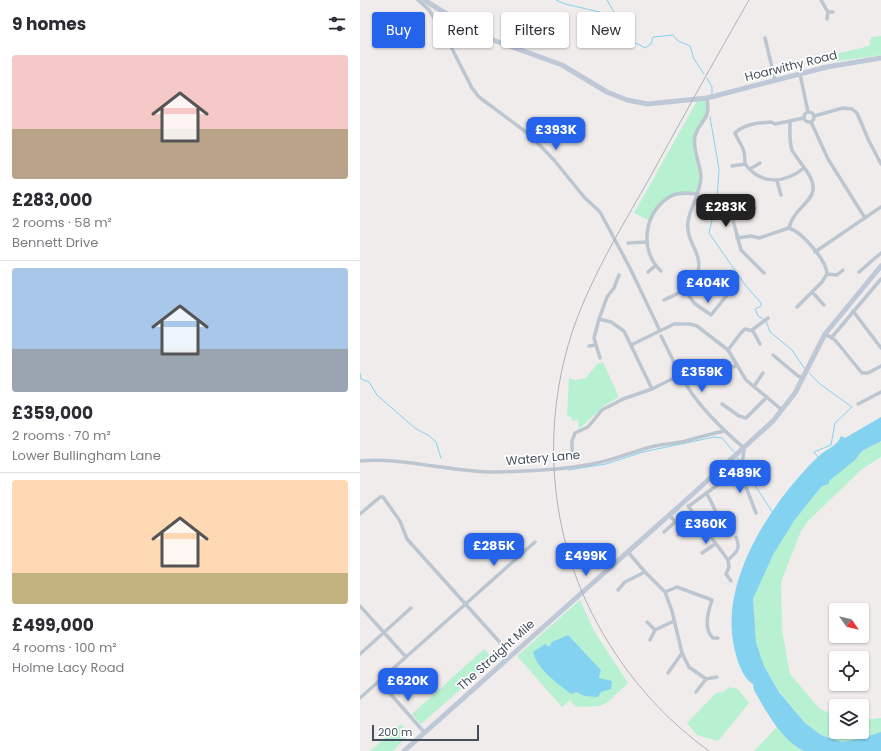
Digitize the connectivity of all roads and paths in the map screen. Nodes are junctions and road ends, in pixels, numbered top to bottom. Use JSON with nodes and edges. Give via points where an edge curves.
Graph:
{"nodes":[{"id":1,"x":418,"y":0,"type":"edge"},
{"id":2,"x":424,"y":0,"type":"edge"},
{"id":3,"x":821,"y":0,"type":"edge"},
{"id":4,"x":433,"y":4,"type":"junction"},
{"id":5,"x":429,"y":10,"type":"junction"},
{"id":6,"x":828,"y":12,"type":"junction"},
{"id":7,"x":833,"y":12,"type":"dead end"},
{"id":8,"x":827,"y":18,"type":"dead end"},
{"id":9,"x":765,"y":38,"type":"dead end"},
{"id":10,"x":881,"y":58,"type":"edge"},
{"id":11,"x":800,"y":74,"type":"junction"},
{"id":12,"x":776,"y":80,"type":"junction"},
{"id":13,"x":707,"y":98,"type":"junction"},
{"id":14,"x":808,"y":112,"type":"junction"},
{"id":15,"x":814,"y":116,"type":"junction"},
{"id":16,"x":804,"y":118,"type":"junction"},
{"id":17,"x":790,"y":122,"type":"junction"},
{"id":18,"x":811,"y":122,"type":"junction"},
{"id":19,"x":760,"y":163,"type":"dead end"},
{"id":20,"x":745,"y":164,"type":"junction"},
{"id":21,"x":881,"y":164,"type":"edge"},
{"id":22,"x":732,"y":166,"type":"dead end"},
{"id":23,"x":804,"y":168,"type":"junction"},
{"id":24,"x":750,"y":169,"type":"junction"},
{"id":25,"x":777,"y":182,"type":"junction"},
{"id":26,"x":698,"y":194,"type":"junction"},
{"id":27,"x":781,"y":195,"type":"dead end"},
{"id":28,"x":881,"y":207,"type":"edge"},
{"id":29,"x":755,"y":208,"type":"dead end"},
{"id":30,"x":865,"y":218,"type":"junction"},
{"id":31,"x":789,"y":228,"type":"junction"},
{"id":32,"x":737,"y":238,"type":"junction"},
{"id":33,"x":628,"y":242,"type":"dead end"},
{"id":34,"x":647,"y":242,"type":"junction"},
{"id":35,"x":815,"y":252,"type":"junction"},
{"id":36,"x":881,"y":253,"type":"edge"},
{"id":37,"x":655,"y":266,"type":"junction"},
{"id":38,"x":881,"y":266,"type":"edge"},
{"id":39,"x":843,"y":270,"type":"dead end"},
{"id":40,"x":661,"y":271,"type":"dead end"},
{"id":41,"x":648,"y":272,"type":"dead end"},
{"id":42,"x":859,"y":272,"type":"dead end"},
{"id":43,"x":764,"y":273,"type":"dead end"},
{"id":44,"x":827,"y":274,"type":"junction"},
{"id":45,"x":619,"y":275,"type":"dead end"},
{"id":46,"x":881,"y":279,"type":"edge"},
{"id":47,"x":720,"y":282,"type":"dead end"},
{"id":48,"x":685,"y":290,"type":"junction"},
{"id":49,"x":812,"y":292,"type":"junction"},
{"id":50,"x":664,"y":300,"type":"dead end"},
{"id":51,"x":824,"y":305,"type":"dead end"},
{"id":52,"x":798,"y":307,"type":"dead end"},
{"id":53,"x":853,"y":312,"type":"junction"},
{"id":54,"x":768,"y":318,"type":"dead end"},
{"id":55,"x":599,"y":319,"type":"junction"},
{"id":56,"x":752,"y":330,"type":"junction"},
{"id":57,"x":660,"y":331,"type":"junction"},
{"id":58,"x":825,"y":334,"type":"junction"},
{"id":59,"x":661,"y":336,"type":"dead end"},
{"id":60,"x":832,"y":337,"type":"junction"},
{"id":61,"x":760,"y":344,"type":"dead end"},
{"id":62,"x":596,"y":345,"type":"junction"},
{"id":63,"x":589,"y":346,"type":"dead end"},
{"id":64,"x":631,"y":346,"type":"junction"},
{"id":65,"x":881,"y":348,"type":"edge"},
{"id":66,"x":728,"y":350,"type":"junction"},
{"id":67,"x":773,"y":355,"type":"dead end"},
{"id":68,"x":600,"y":358,"type":"dead end"},
{"id":69,"x":736,"y":366,"type":"junction"},
{"id":70,"x":881,"y":366,"type":"edge"},
{"id":71,"x":711,"y":369,"type":"dead end"},
{"id":72,"x":763,"y":373,"type":"dead end"},
{"id":73,"x":803,"y":378,"type":"junction"},
{"id":74,"x":672,"y":380,"type":"dead end"},
{"id":75,"x":754,"y":386,"type":"junction"},
{"id":76,"x":652,"y":390,"type":"junction"},
{"id":77,"x":881,"y":392,"type":"edge"},
{"id":78,"x":766,"y":397,"type":"junction"},
{"id":79,"x":722,"y":404,"type":"dead end"},
{"id":80,"x":858,"y":404,"type":"dead end"},
{"id":81,"x":782,"y":410,"type":"junction"},
{"id":82,"x":724,"y":431,"type":"junction"},
{"id":83,"x":744,"y":448,"type":"junction"},
{"id":84,"x":572,"y":454,"type":"dead end"},
{"id":85,"x":360,"y":460,"type":"edge"},
{"id":86,"x":739,"y":469,"type":"junction"},
{"id":87,"x":698,"y":490,"type":"junction"},
{"id":88,"x":704,"y":495,"type":"junction"},
{"id":89,"x":685,"y":501,"type":"junction"},
{"id":90,"x":689,"y":506,"type":"junction"},
{"id":91,"x":756,"y":513,"type":"dead end"},
{"id":92,"x":360,"y":514,"type":"edge"},
{"id":93,"x":669,"y":516,"type":"junction"},
{"id":94,"x":721,"y":522,"type":"dead end"},
{"id":95,"x":674,"y":523,"type":"junction"},
{"id":96,"x":664,"y":532,"type":"dead end"},
{"id":97,"x":678,"y":535,"type":"dead end"},
{"id":98,"x":736,"y":537,"type":"dead end"},
{"id":99,"x":535,"y":542,"type":"dead end"},
{"id":100,"x":715,"y":544,"type":"junction"},
{"id":101,"x":628,"y":552,"type":"junction"},
{"id":102,"x":702,"y":553,"type":"dead end"},
{"id":103,"x":728,"y":560,"type":"junction"},
{"id":104,"x":645,"y":572,"type":"junction"},
{"id":105,"x":731,"y":581,"type":"dead end"},
{"id":106,"x":618,"y":590,"type":"dead end"},
{"id":107,"x":665,"y":592,"type":"junction"},
{"id":108,"x":464,"y":604,"type":"junction"},
{"id":109,"x":360,"y":606,"type":"edge"},
{"id":110,"x":411,"y":608,"type":"dead end"},
{"id":111,"x":674,"y":621,"type":"junction"},
{"id":112,"x":647,"y":622,"type":"dead end"},
{"id":113,"x":655,"y":630,"type":"junction"},
{"id":114,"x":384,"y":633,"type":"junction"},
{"id":115,"x":718,"y":638,"type":"dead end"},
{"id":116,"x":650,"y":640,"type":"dead end"},
{"id":117,"x":506,"y":648,"type":"dead end"},
{"id":118,"x":682,"y":653,"type":"junction"},
{"id":119,"x":360,"y":654,"type":"edge"},
{"id":120,"x":406,"y":657,"type":"junction"},
{"id":121,"x":668,"y":673,"type":"dead end"},
{"id":122,"x":717,"y":678,"type":"dead end"},
{"id":123,"x":706,"y":679,"type":"junction"},
{"id":124,"x":379,"y":681,"type":"junction"},
{"id":125,"x":696,"y":692,"type":"dead end"},
{"id":126,"x":360,"y":698,"type":"edge"},
{"id":127,"x":424,"y":732,"type":"junction"},
{"id":128,"x":404,"y":751,"type":"edge"}],
"edges":[{"from":1,"to":5,"type":"street"},
{"from":2,"to":4,"type":"street","name":"Hoarwithy Road"},
{"from":3,"to":6,"type":"street"},
{"from":4,"to":5,"type":"street"},
{"from":4,"to":13,"type":"street","name":"Hoarwithy Road","via":[[485,37],[562,66],[627,100],[648,104]]},
{"from":5,"to":57,"type":"street","via":[[479,97],[530,135],[600,212]]},
{"from":6,"to":7,"type":"street"},
{"from":6,"to":8,"type":"street"},
{"from":9,"to":12,"type":"street"},
{"from":10,"to":11,"type":"street","name":"Hoarwithy Road"},
{"from":11,"to":12,"type":"street","name":"Hoarwithy Road"},
{"from":11,"to":14,"type":"street"},
{"from":12,"to":13,"type":"street","name":"Hoarwithy Road"},
{"from":13,"to":26,"type":"street","via":[[708,114],[697,131],[694,143],[701,178]]},
{"from":14,"to":15,"type":"street"},
{"from":14,"to":16,"type":"street"},
{"from":15,"to":18,"type":"street"},
{"from":15,"to":21,"type":"street","via":[[843,108],[852,109],[857,113]]},
{"from":16,"to":17,"type":"street"},
{"from":16,"to":18,"type":"street"},
{"from":17,"to":20,"type":"street","via":[[755,124],[742,127],[735,133],[745,154]]},
{"from":17,"to":23,"type":"street","via":[[792,150]]},
{"from":18,"to":30,"type":"street","via":[[828,158]]},
{"from":19,"to":24,"type":"street"},
{"from":20,"to":22,"type":"street"},
{"from":20,"to":24,"type":"street"},
{"from":23,"to":25,"type":"street","via":[[796,175]]},
{"from":23,"to":31,"type":"street","via":[[813,183],[814,191],[796,212]]},
{"from":24,"to":25,"type":"street","via":[[760,178]]},
{"from":25,"to":27,"type":"street"},
{"from":26,"to":34,"type":"street","via":[[678,194],[666,200],[649,225]]},
{"from":26,"to":48,"type":"street","via":[[687,230],[699,264],[695,278]]},
{"from":28,"to":30,"type":"street"},
{"from":29,"to":32,"type":"street","via":[[738,204],[732,208],[730,213]]},
{"from":30,"to":35,"type":"street"},
{"from":31,"to":32,"type":"street","via":[[759,238]]},
{"from":31,"to":35,"type":"street","via":[[799,232]]},
{"from":32,"to":43,"type":"street","via":[[741,250]]},
{"from":33,"to":34,"type":"street"},
{"from":34,"to":37,"type":"street"},
{"from":35,"to":44,"type":"street","via":[[827,269]]},
{"from":36,"to":42,"type":"street"},
{"from":37,"to":40,"type":"street"},
{"from":37,"to":41,"type":"street"},
{"from":38,"to":58,"type":"street","name":"The Straight Mile"},
{"from":39,"to":44,"type":"street","via":[[837,275]]},
{"from":44,"to":49,"type":"street"},
{"from":45,"to":55,"type":"street"},
{"from":46,"to":53,"type":"street"},
{"from":47,"to":48,"type":"street","via":[[726,286],[728,294],[711,315],[694,303]]},
{"from":48,"to":50,"type":"street"},
{"from":49,"to":51,"type":"street"},
{"from":49,"to":52,"type":"street"},
{"from":53,"to":60,"type":"street"},
{"from":53,"to":65,"type":"street"},
{"from":54,"to":56,"type":"street"},
{"from":55,"to":62,"type":"street","via":[[594,338]]},
{"from":55,"to":64,"type":"street","via":[[611,322],[624,331]]},
{"from":56,"to":61,"type":"street"},
{"from":56,"to":66,"type":"street","via":[[746,329],[742,332]]},
{"from":57,"to":64,"type":"street"},
{"from":57,"to":66,"type":"street","via":[[674,324],[690,324],[704,330]]},
{"from":58,"to":60,"type":"street"},
{"from":58,"to":73,"type":"street","name":"The Straight Mile"},
{"from":59,"to":82,"type":"street","via":[[687,387]]},
{"from":60,"to":70,"type":"street","via":[[862,373],[868,373]]},
{"from":62,"to":63,"type":"street"},
{"from":62,"to":68,"type":"street"},
{"from":64,"to":76,"type":"street"},
{"from":66,"to":69,"type":"street"},
{"from":67,"to":73,"type":"street"},
{"from":69,"to":71,"type":"street","via":[[721,370]]},
{"from":69,"to":75,"type":"street"},
{"from":72,"to":75,"type":"street"},
{"from":73,"to":81,"type":"street","name":"The Straight Mile","via":[[796,393]]},
{"from":74,"to":76,"type":"street"},
{"from":75,"to":78,"type":"street"},
{"from":76,"to":84,"type":"street","via":[[624,399],[602,410],[588,427],[575,433]]},
{"from":77,"to":80,"type":"street"},
{"from":78,"to":79,"type":"street","via":[[746,418]]},
{"from":78,"to":81,"type":"street"},
{"from":81,"to":83,"type":"street","name":"The Straight Mile"},
{"from":82,"to":83,"type":"street"},
{"from":82,"to":85,"type":"street","name":"Watery Lane","via":[[646,448],[593,464],[553,469],[459,471],[417,462]]},
{"from":83,"to":86,"type":"street"},
{"from":83,"to":87,"type":"street","name":"The Straight Mile"},
{"from":86,"to":88,"type":"street"},
{"from":86,"to":91,"type":"street"},
{"from":87,"to":88,"type":"street"},
{"from":87,"to":89,"type":"street","name":"The Straight Mile"},
{"from":88,"to":90,"type":"street"},
{"from":88,"to":94,"type":"street","via":[[714,504]]},
{"from":89,"to":90,"type":"street"},
{"from":89,"to":93,"type":"street","name":"The Straight Mile"},
{"from":90,"to":100,"type":"street"},
{"from":92,"to":108,"type":"street","via":[[383,497],[400,521],[407,539]]},
{"from":93,"to":95,"type":"street"},
{"from":93,"to":101,"type":"street","name":"The Straight Mile"},
{"from":95,"to":96,"type":"street"},
{"from":95,"to":97,"type":"street","via":[[682,529]]},
{"from":98,"to":103,"type":"street","via":[[738,551]]},
{"from":99,"to":108,"type":"street"},
{"from":100,"to":102,"type":"street"},
{"from":100,"to":103,"type":"street"},
{"from":101,"to":104,"type":"street"},
{"from":101,"to":127,"type":"street","name":"The Straight Mile"},
{"from":103,"to":105,"type":"street","via":[[726,574]]},
{"from":104,"to":106,"type":"street","via":[[625,582]]},
{"from":104,"to":107,"type":"street"},
{"from":107,"to":111,"type":"street"},
{"from":107,"to":115,"type":"street","via":[[677,587],[712,600],[708,613],[708,630],[713,638]]},
{"from":108,"to":117,"type":"street"},
{"from":108,"to":120,"type":"street"},
{"from":109,"to":114,"type":"street"},
{"from":110,"to":114,"type":"street"},
{"from":111,"to":113,"type":"street"},
{"from":111,"to":118,"type":"street"},
{"from":112,"to":113,"type":"street"},
{"from":113,"to":116,"type":"street"},
{"from":114,"to":119,"type":"street"},
{"from":114,"to":120,"type":"street"},
{"from":118,"to":121,"type":"street"},
{"from":118,"to":123,"type":"street","via":[[689,666]]},
{"from":120,"to":124,"type":"street"},
{"from":122,"to":123,"type":"street"},
{"from":123,"to":125,"type":"street"},
{"from":124,"to":126,"type":"street"},
{"from":124,"to":127,"type":"street"},
{"from":127,"to":128,"type":"street","name":"The Straight Mile"}]}
